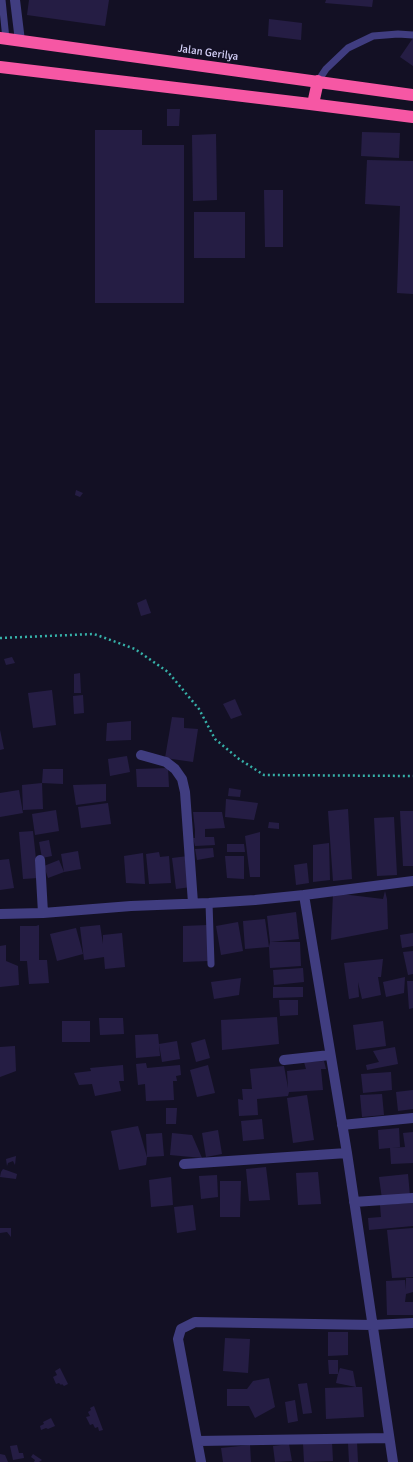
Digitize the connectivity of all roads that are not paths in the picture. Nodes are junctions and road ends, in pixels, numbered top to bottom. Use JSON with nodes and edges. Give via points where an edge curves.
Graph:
{"nodes":[{"id":1,"x":2,"y":0,"type":"edge"},
{"id":2,"x":15,"y":0,"type":"edge"},
{"id":3,"x":413,"y":35,"type":"edge"},
{"id":4,"x":3,"y":38,"type":"edge"},
{"id":5,"x":20,"y":41,"type":"junction"},
{"id":6,"x":0,"y":67,"type":"edge"},
{"id":7,"x":318,"y":81,"type":"junction"},
{"id":8,"x":413,"y":95,"type":"edge"},
{"id":9,"x":312,"y":104,"type":"junction"},
{"id":10,"x":413,"y":117,"type":"edge"},
{"id":11,"x":141,"y":755,"type":"dead end"},
{"id":12,"x":40,"y":860,"type":"dead end"},
{"id":13,"x":413,"y":881,"type":"edge"},
{"id":14,"x":304,"y":895,"type":"junction"},
{"id":15,"x":193,"y":903,"type":"junction"},
{"id":16,"x":209,"y":903,"type":"junction"},
{"id":17,"x":43,"y":913,"type":"junction"},
{"id":18,"x":0,"y":914,"type":"edge"},
{"id":19,"x":211,"y":964,"type":"dead end"},
{"id":20,"x":330,"y":1055,"type":"junction"},
{"id":21,"x":284,"y":1060,"type":"dead end"},
{"id":22,"x":413,"y":1118,"type":"edge"},
{"id":23,"x":342,"y":1125,"type":"junction"},
{"id":24,"x":347,"y":1153,"type":"junction"},
{"id":25,"x":184,"y":1164,"type":"dead end"},
{"id":26,"x":413,"y":1198,"type":"edge"},
{"id":27,"x":354,"y":1202,"type":"junction"},
{"id":28,"x":413,"y":1323,"type":"edge"},
{"id":29,"x":373,"y":1325,"type":"junction"},
{"id":30,"x":389,"y":1438,"type":"junction"},
{"id":31,"x":198,"y":1441,"type":"junction"},
{"id":32,"x":201,"y":1462,"type":"edge"},
{"id":33,"x":392,"y":1462,"type":"edge"}],
"edges":[{"from":1,"to":4,"type":"lane"},
{"from":2,"to":5,"type":"street"},
{"from":3,"to":7,"type":"lane","via":[[373,36],[348,48],[326,69]]},
{"from":4,"to":5,"type":"highway","name":"Jalan Gerilya"},
{"from":5,"to":7,"type":"highway","name":"Jalan Gerilya"},
{"from":6,"to":9,"type":"highway"},
{"from":7,"to":8,"type":"highway","name":"Jalan Gerilya"},
{"from":7,"to":9,"type":"highway"},
{"from":9,"to":10,"type":"highway"},
{"from":11,"to":15,"type":"street","via":[[166,762],[175,769],[182,780]]},
{"from":12,"to":17,"type":"street"},
{"from":13,"to":14,"type":"street"},
{"from":14,"to":16,"type":"street"},
{"from":14,"to":20,"type":"street"},
{"from":15,"to":16,"type":"street"},
{"from":15,"to":17,"type":"street"},
{"from":16,"to":19,"type":"lane"},
{"from":17,"to":18,"type":"street"},
{"from":20,"to":21,"type":"street"},
{"from":20,"to":23,"type":"street"},
{"from":22,"to":23,"type":"street"},
{"from":23,"to":24,"type":"street"},
{"from":24,"to":25,"type":"street"},
{"from":24,"to":27,"type":"street"},
{"from":26,"to":27,"type":"street"},
{"from":27,"to":29,"type":"street"},
{"from":28,"to":29,"type":"street"},
{"from":29,"to":30,"type":"street"},
{"from":29,"to":31,"type":"street","via":[[195,1322],[181,1329],[178,1339]]},
{"from":30,"to":31,"type":"street"},
{"from":30,"to":33,"type":"street"},
{"from":31,"to":32,"type":"street"}]}
